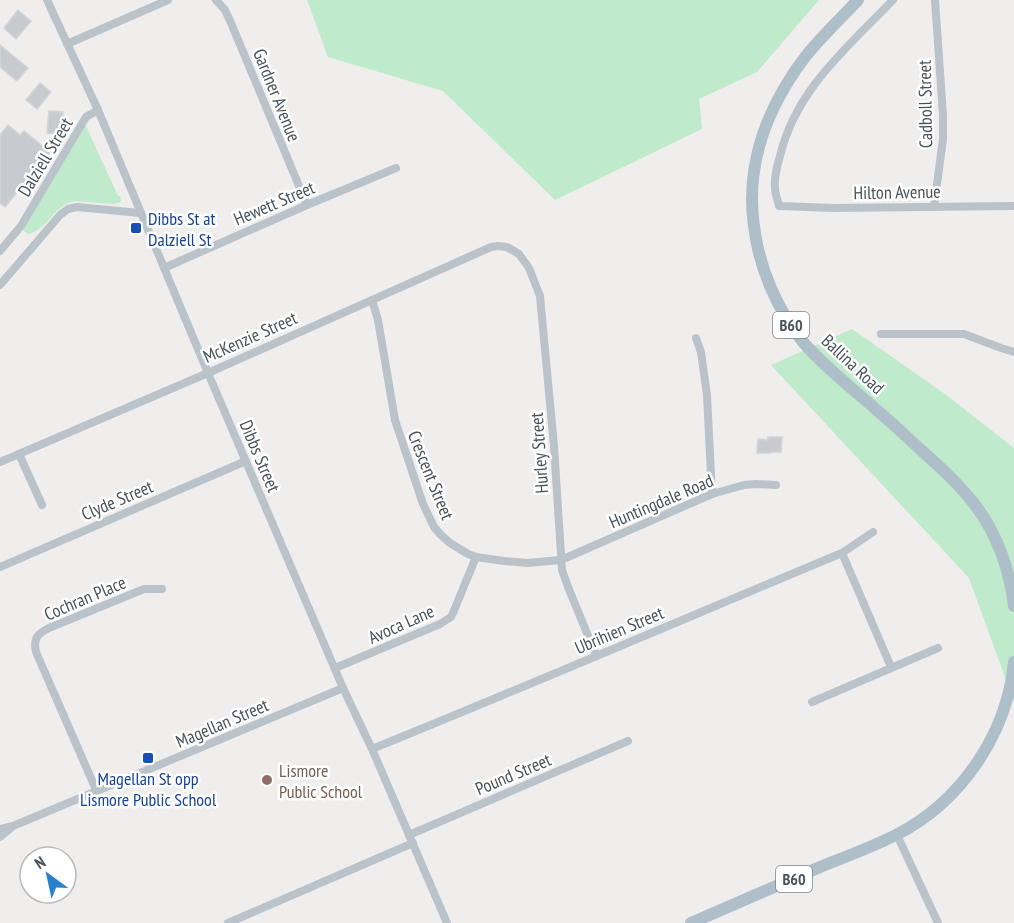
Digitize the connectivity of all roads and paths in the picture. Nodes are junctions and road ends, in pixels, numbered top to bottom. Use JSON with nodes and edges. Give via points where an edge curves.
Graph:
{"nodes":[{"id":1,"x":47,"y":0,"type":"edge"},
{"id":2,"x":168,"y":0,"type":"edge"},
{"id":3,"x":216,"y":0,"type":"edge"},
{"id":4,"x":858,"y":0,"type":"edge"},
{"id":5,"x":893,"y":0,"type":"edge"},
{"id":6,"x":935,"y":0,"type":"edge"},
{"id":7,"x":68,"y":44,"type":"junction"},
{"id":8,"x":98,"y":110,"type":"junction"},
{"id":9,"x":396,"y":168,"type":"dead end"},
{"id":10,"x":306,"y":205,"type":"junction"},
{"id":11,"x":1014,"y":206,"type":"edge"},
{"id":12,"x":934,"y":207,"type":"junction"},
{"id":13,"x":140,"y":213,"type":"junction"},
{"id":14,"x":513,"y":249,"type":"joint"},
{"id":15,"x":0,"y":252,"type":"edge"},
{"id":16,"x":164,"y":268,"type":"junction"},
{"id":17,"x":0,"y":285,"type":"edge"},
{"id":18,"x":372,"y":300,"type":"junction"},
{"id":19,"x":882,"y":334,"type":"dead end"},
{"id":20,"x":696,"y":338,"type":"dead end"},
{"id":21,"x":1014,"y":352,"type":"edge"},
{"id":22,"x":208,"y":373,"type":"junction"},
{"id":23,"x":20,"y":454,"type":"junction"},
{"id":24,"x":246,"y":461,"type":"junction"},
{"id":25,"x":0,"y":462,"type":"edge"},
{"id":26,"x":776,"y":485,"type":"dead end"},
{"id":27,"x":712,"y":494,"type":"junction"},
{"id":28,"x":42,"y":505,"type":"dead end"},
{"id":29,"x":873,"y":532,"type":"dead end"},
{"id":30,"x":842,"y":553,"type":"junction"},
{"id":31,"x":477,"y":557,"type":"junction"},
{"id":32,"x":561,"y":560,"type":"junction"},
{"id":33,"x":0,"y":567,"type":"edge"},
{"id":34,"x":162,"y":588,"type":"dead end"},
{"id":35,"x":1014,"y":606,"type":"edge"},
{"id":36,"x":938,"y":648,"type":"dead end"},
{"id":37,"x":596,"y":656,"type":"junction"},
{"id":38,"x":1014,"y":662,"type":"edge"},
{"id":39,"x":335,"y":668,"type":"junction"},
{"id":40,"x":891,"y":668,"type":"junction"},
{"id":41,"x":343,"y":688,"type":"junction"},
{"id":42,"x":812,"y":702,"type":"dead end"},
{"id":43,"x":628,"y":741,"type":"dead end"},
{"id":44,"x":372,"y":749,"type":"junction"},
{"id":45,"x":97,"y":792,"type":"junction"},
{"id":46,"x":13,"y":826,"type":"junction"},
{"id":47,"x":0,"y":829,"type":"edge"},
{"id":48,"x":409,"y":835,"type":"junction"},
{"id":49,"x":897,"y":835,"type":"junction"},
{"id":50,"x":0,"y":837,"type":"edge"},
{"id":51,"x":412,"y":843,"type":"junction"},
{"id":52,"x":228,"y":923,"type":"edge"},
{"id":53,"x":447,"y":923,"type":"edge"},
{"id":54,"x":691,"y":923,"type":"edge"},
{"id":55,"x":938,"y":923,"type":"edge"}],
"edges":[{"from":1,"to":7,"type":"street","name":"Dibbs Street"},
{"from":2,"to":7,"type":"street"},
{"from":3,"to":10,"type":"street","name":"Gardner Avenue","via":[[231,23]]},
{"from":4,"to":35,"type":"main road","name":"Ballina Road","number":"B60","via":[[807,55],[784,87],[766,123],[753,182],[752,215],[758,249],[776,300],[804,343],[938,465],[976,506],[1000,550]]},
{"from":5,"to":12,"type":"street","name":"Hilton Avenue","via":[[826,69],[798,106],[786,136],[774,188],[780,207]]},
{"from":6,"to":12,"type":"street","name":"Cadboll Street","via":[[943,115]]},
{"from":7,"to":8,"type":"street","name":"Dibbs Street"},
{"from":8,"to":13,"type":"street","name":"Dibbs Street"},
{"from":8,"to":15,"type":"street","name":"Dalziell Street","via":[[86,117],[21,226]]},
{"from":9,"to":10,"type":"street","name":"Hewett Street"},
{"from":10,"to":16,"type":"street","name":"Hewett Street"},
{"from":11,"to":12,"type":"street","name":"Hilton Avenue"},
{"from":13,"to":16,"type":"street","name":"Dibbs Street"},
{"from":13,"to":17,"type":"street","via":[[68,208]]},
{"from":14,"to":18,"type":"street","name":"McKenzie Street","via":[[491,248]]},
{"from":14,"to":32,"type":"street","name":"Hurley Street","via":[[529,268],[540,296]]},
{"from":16,"to":22,"type":"street","name":"Dibbs Street"},
{"from":18,"to":22,"type":"street","name":"McKenzie Street"},
{"from":18,"to":31,"type":"street","name":"Crescent Street","via":[[394,420],[428,516],[446,540]]},
{"from":19,"to":21,"type":"street","via":[[964,334]]},
{"from":20,"to":27,"type":"street","via":[[706,395]]},
{"from":22,"to":23,"type":"street","name":"McKenzie Street"},
{"from":22,"to":24,"type":"street","name":"Dibbs Street"},
{"from":23,"to":25,"type":"street","name":"McKenzie Street"},
{"from":23,"to":28,"type":"street"},
{"from":24,"to":33,"type":"street","name":"Clyde Street"},
{"from":24,"to":39,"type":"street","name":"Dibbs Street"},
{"from":26,"to":27,"type":"street","name":"Huntingdale Road","via":[[744,485]]},
{"from":27,"to":32,"type":"street","name":"Huntingdale Road"},
{"from":29,"to":30,"type":"street","name":"Ubrihien Street"},
{"from":30,"to":37,"type":"street","name":"Ubrihien Street"},
{"from":30,"to":40,"type":"street"},
{"from":31,"to":32,"type":"street","name":"Crescent Street","via":[[526,562]]},
{"from":31,"to":39,"type":"street","name":"Avoca Lane","via":[[451,617]]},
{"from":32,"to":37,"type":"street","name":"Hurley Street","via":[[567,587]]},
{"from":34,"to":45,"type":"street","name":"Cochran Place","via":[[144,589],[45,630],[35,639],[36,652]]},
{"from":36,"to":40,"type":"street"},
{"from":37,"to":44,"type":"street","name":"Ubrihien Street"},
{"from":38,"to":49,"type":"main road","number":"B60","via":[[1001,716],[977,764],[937,808]]},
{"from":39,"to":41,"type":"street","name":"Dibbs Street"},
{"from":40,"to":42,"type":"street"},
{"from":41,"to":44,"type":"street","name":"Dibbs Street"},
{"from":41,"to":45,"type":"street","name":"Magellan Street"},
{"from":43,"to":48,"type":"street","name":"Pound Street"},
{"from":44,"to":48,"type":"street","name":"Dibbs Street"},
{"from":45,"to":46,"type":"street","name":"Magellan Street"},
{"from":46,"to":47,"type":"street","name":"Magellan Street"},
{"from":46,"to":50,"type":"street","name":"Magellan Street"},
{"from":48,"to":51,"type":"street","name":"Dibbs Street"},
{"from":49,"to":54,"type":"main road","number":"B60"},
{"from":49,"to":55,"type":"street"},
{"from":51,"to":52,"type":"street"},
{"from":51,"to":53,"type":"street","name":"Dibbs Street"}]}
